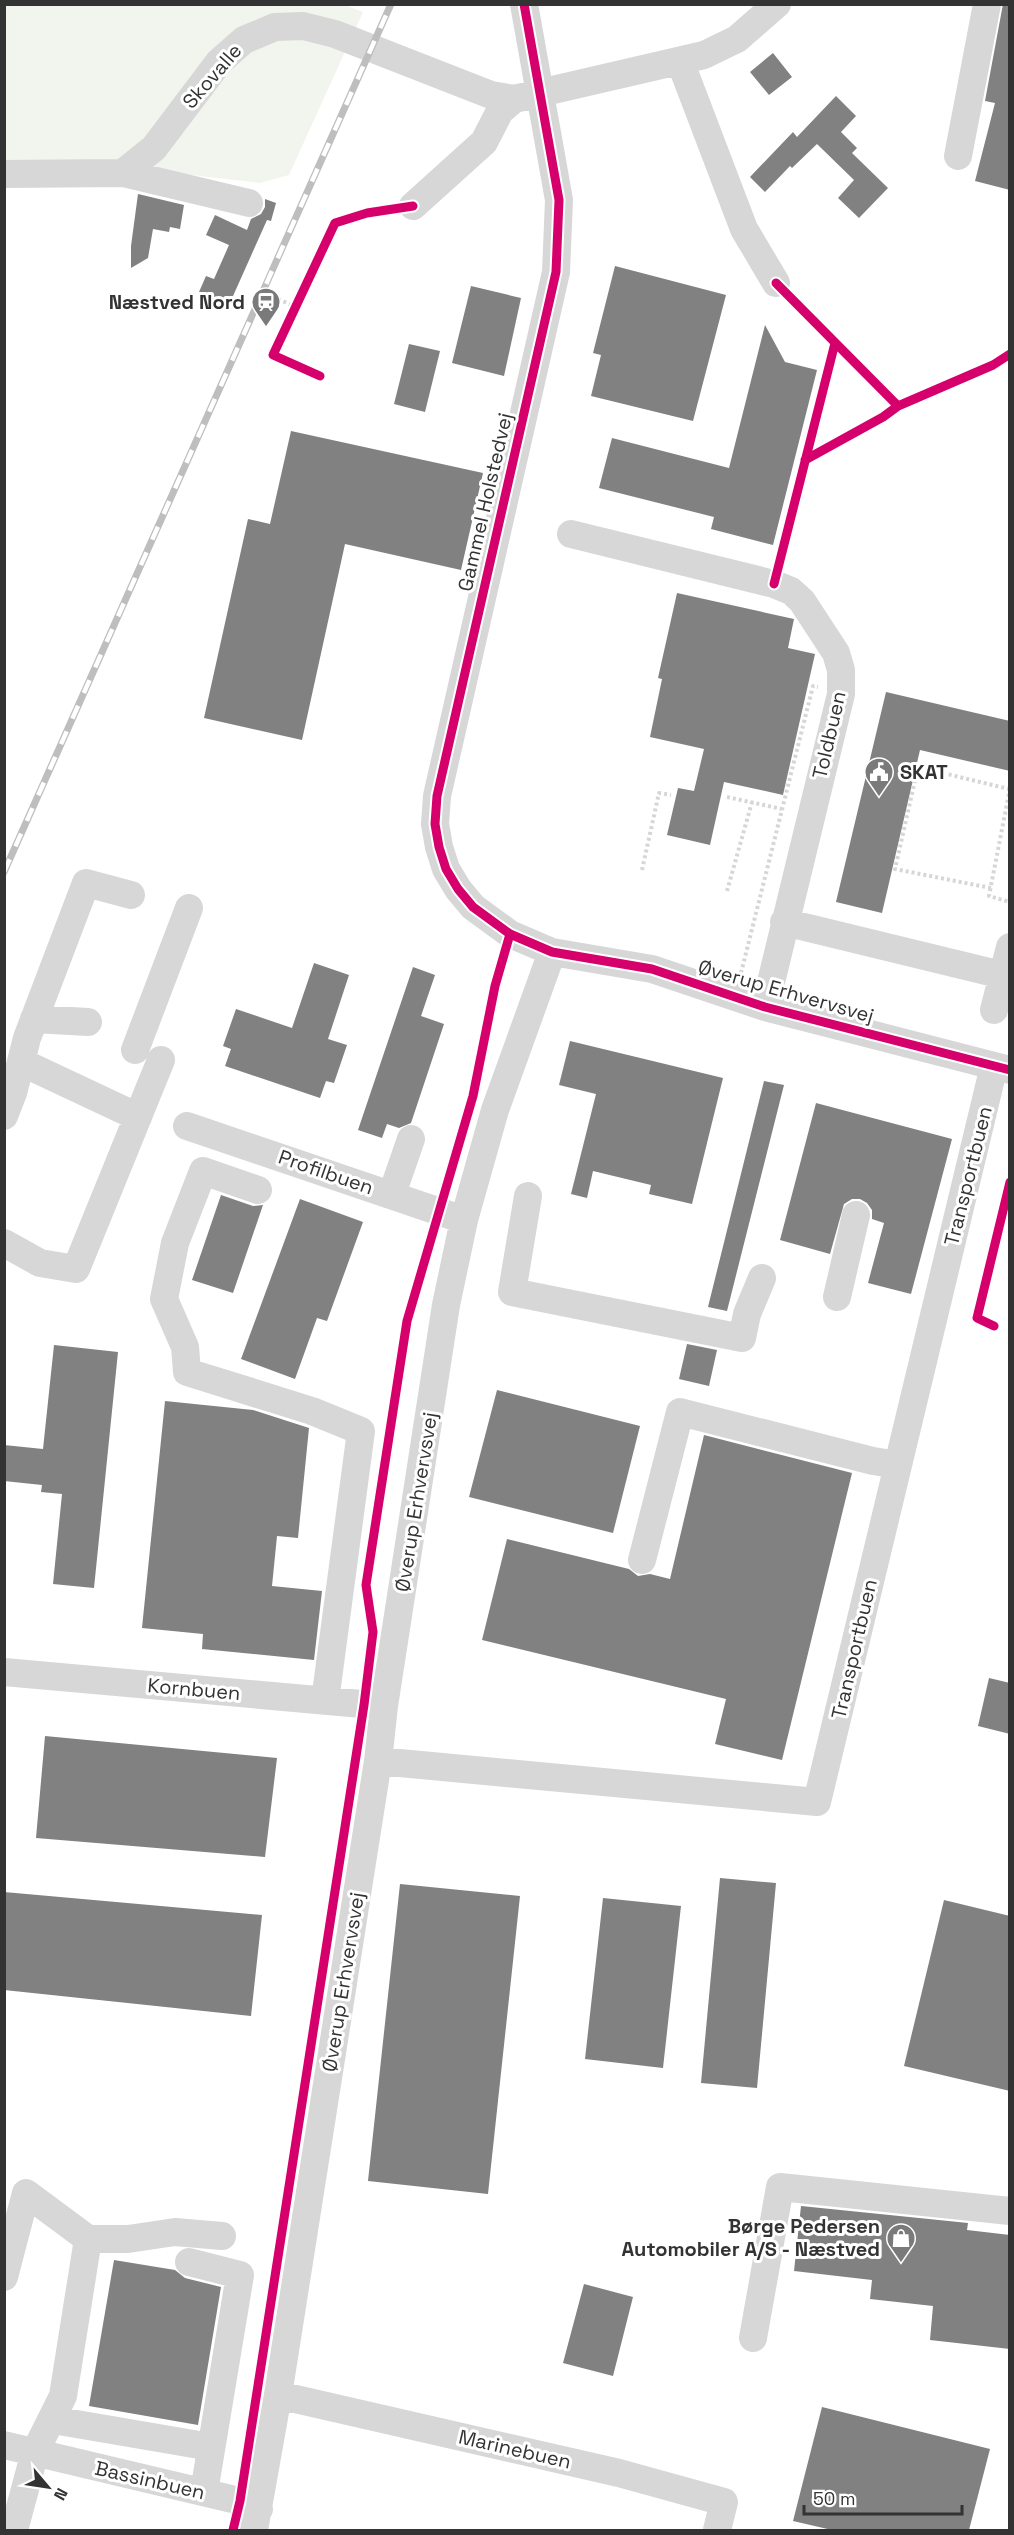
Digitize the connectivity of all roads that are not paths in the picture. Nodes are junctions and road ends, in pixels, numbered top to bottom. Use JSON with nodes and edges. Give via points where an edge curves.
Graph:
{"nodes":[{"id":1,"x":524,"y":4,"type":"edge"},
{"id":2,"x":777,"y":4,"type":"edge"},
{"id":3,"x":987,"y":4,"type":"edge"},
{"id":4,"x":680,"y":61,"type":"junction"},
{"id":5,"x":526,"y":96,"type":"junction"},
{"id":6,"x":958,"y":156,"type":"dead end"},
{"id":7,"x":123,"y":173,"type":"junction"},
{"id":8,"x":4,"y":174,"type":"edge"},
{"id":9,"x":249,"y":203,"type":"dead end"},
{"id":10,"x":413,"y":206,"type":"dead end"},
{"id":11,"x":776,"y":283,"type":"dead end"},
{"id":12,"x":571,"y":534,"type":"dead end"},
{"id":13,"x":132,"y":895,"type":"dead end"},
{"id":14,"x":189,"y":908,"type":"dead end"},
{"id":15,"x":784,"y":922,"type":"junction"},
{"id":16,"x":1010,"y":947,"type":"edge"},
{"id":17,"x":552,"y":952,"type":"junction"},
{"id":18,"x":1002,"y":975,"type":"junction"},
{"id":19,"x":765,"y":1007,"type":"junction"},
{"id":20,"x":994,"y":1010,"type":"dead end"},
{"id":21,"x":34,"y":1019,"type":"junction"},
{"id":22,"x":88,"y":1022,"type":"dead end"},
{"id":23,"x":135,"y":1050,"type":"dead end"},
{"id":24,"x":162,"y":1060,"type":"dead end"},
{"id":25,"x":21,"y":1062,"type":"junction"},
{"id":26,"x":1002,"y":1068,"type":"edge"},
{"id":27,"x":4,"y":1116,"type":"edge"},
{"id":28,"x":138,"y":1117,"type":"junction"},
{"id":29,"x":187,"y":1125,"type":"dead end"},
{"id":30,"x":411,"y":1139,"type":"dead end"},
{"id":31,"x":261,"y":1150,"type":"junction"},
{"id":32,"x":392,"y":1194,"type":"junction"},
{"id":33,"x":528,"y":1196,"type":"dead end"},
{"id":34,"x":856,"y":1215,"type":"dead end"},
{"id":35,"x":464,"y":1220,"type":"junction"},
{"id":36,"x":4,"y":1243,"type":"edge"},
{"id":37,"x":762,"y":1278,"type":"dead end"},
{"id":38,"x":837,"y":1297,"type":"dead end"},
{"id":39,"x":898,"y":1466,"type":"junction"},
{"id":40,"x":642,"y":1560,"type":"dead end"},
{"id":41,"x":4,"y":1672,"type":"edge"},
{"id":42,"x":326,"y":1701,"type":"junction"},
{"id":43,"x":384,"y":1707,"type":"junction"},
{"id":44,"x":378,"y":1761,"type":"junction"},
{"id":45,"x":1010,"y":2211,"type":"edge"},
{"id":46,"x":222,"y":2236,"type":"dead end"},
{"id":47,"x":88,"y":2239,"type":"junction"},
{"id":48,"x":189,"y":2262,"type":"dead end"},
{"id":49,"x":4,"y":2277,"type":"edge"},
{"id":50,"x":753,"y":2338,"type":"dead end"},
{"id":51,"x":278,"y":2395,"type":"junction"},
{"id":52,"x":53,"y":2420,"type":"junction"},
{"id":53,"x":4,"y":2445,"type":"edge"},
{"id":54,"x":211,"y":2447,"type":"junction"},
{"id":55,"x":34,"y":2452,"type":"junction"},
{"id":56,"x":204,"y":2492,"type":"junction"},
{"id":57,"x":257,"y":2520,"type":"edge"},
{"id":58,"x":14,"y":2530,"type":"edge"},
{"id":59,"x":717,"y":2530,"type":"edge"}],
"edges":[{"from":1,"to":5,"type":"street","name":"Gammel Holstedvej"},
{"from":2,"to":4,"type":"street","via":[[737,39],[704,55]]},
{"from":3,"to":6,"type":"street"},
{"from":4,"to":5,"type":"street"},
{"from":4,"to":11,"type":"street","via":[[744,229]]},
{"from":5,"to":7,"type":"street","name":"Skovalle","via":[[491,95],[335,34],[303,26],[275,27],[244,40],[219,62],[154,148]]},
{"from":5,"to":10,"type":"street","via":[[500,111],[484,142]]},
{"from":5,"to":17,"type":"street","name":"Gammel Holstedvej","via":[[559,200],[556,272],[437,796],[435,824],[446,869],[473,907],[510,934]]},
{"from":7,"to":8,"type":"street"},
{"from":7,"to":9,"type":"street"},
{"from":12,"to":15,"type":"street","name":"Toldbuen","via":[[791,591],[802,601],[836,653],[841,694]]},
{"from":13,"to":21,"type":"street","via":[[86,883]]},
{"from":14,"to":23,"type":"street"},
{"from":15,"to":18,"type":"street"},
{"from":15,"to":19,"type":"street","name":"Toldbuen"},
{"from":16,"to":18,"type":"street"},
{"from":17,"to":19,"type":"street","name":"Øverup Erhvervsvej","via":[[652,969]]},
{"from":17,"to":35,"type":"street","name":"Øverup Erhvervsvej","via":[[495,1110]]},
{"from":18,"to":20,"type":"street"},
{"from":19,"to":26,"type":"street","name":"Øverup Erhvervsvej"},
{"from":21,"to":22,"type":"street"},
{"from":21,"to":25,"type":"street"},
{"from":24,"to":28,"type":"street"},
{"from":25,"to":27,"type":"street"},
{"from":25,"to":28,"type":"street"},
{"from":26,"to":39,"type":"street","name":"Transportbuen"},
{"from":28,"to":36,"type":"street","via":[[76,1269],[40,1263]]},
{"from":29,"to":31,"type":"street","name":"Profilbuen"},
{"from":30,"to":32,"type":"street"},
{"from":31,"to":32,"type":"street","name":"Profilbuen"},
{"from":31,"to":42,"type":"street","via":[[254,1188],[203,1171],[175,1243],[164,1299],[185,1347],[187,1372],[312,1411],[361,1431]]},
{"from":32,"to":35,"type":"street","name":"Profilbuen"},
{"from":33,"to":37,"type":"street","via":[[512,1292],[742,1338]]},
{"from":34,"to":38,"type":"street"},
{"from":35,"to":43,"type":"street","name":"Øverup Erhvervsvej","via":[[446,1305]]},
{"from":39,"to":40,"type":"street","via":[[680,1412]]},
{"from":39,"to":44,"type":"street","name":"Transportbuen","via":[[817,1802]]},
{"from":41,"to":42,"type":"street","name":"Kornbuen"},
{"from":42,"to":43,"type":"street","name":"Kornbuen"},
{"from":43,"to":44,"type":"street","name":"Øverup Erhvervsvej"},
{"from":44,"to":51,"type":"street","name":"Øverup Erhvervsvej"},
{"from":45,"to":50,"type":"street","via":[[780,2187]]},
{"from":46,"to":47,"type":"street","via":[[175,2232],[128,2239]]},
{"from":47,"to":49,"type":"street","via":[[26,2193]]},
{"from":47,"to":52,"type":"street","via":[[63,2396]]},
{"from":48,"to":54,"type":"street","via":[[240,2275]]},
{"from":51,"to":57,"type":"street","name":"Øverup Erhvervsvej"},
{"from":51,"to":59,"type":"street","name":"Marinebuen","via":[[609,2471],[724,2502]]},
{"from":52,"to":54,"type":"street"},
{"from":52,"to":55,"type":"street"},
{"from":53,"to":55,"type":"street","name":"Bassinbuen"},
{"from":54,"to":56,"type":"street"},
{"from":55,"to":56,"type":"street","name":"Bassinbuen"},
{"from":55,"to":58,"type":"street"},
{"from":56,"to":57,"type":"street","name":"Bassinbuen","via":[[240,2501]]}]}
